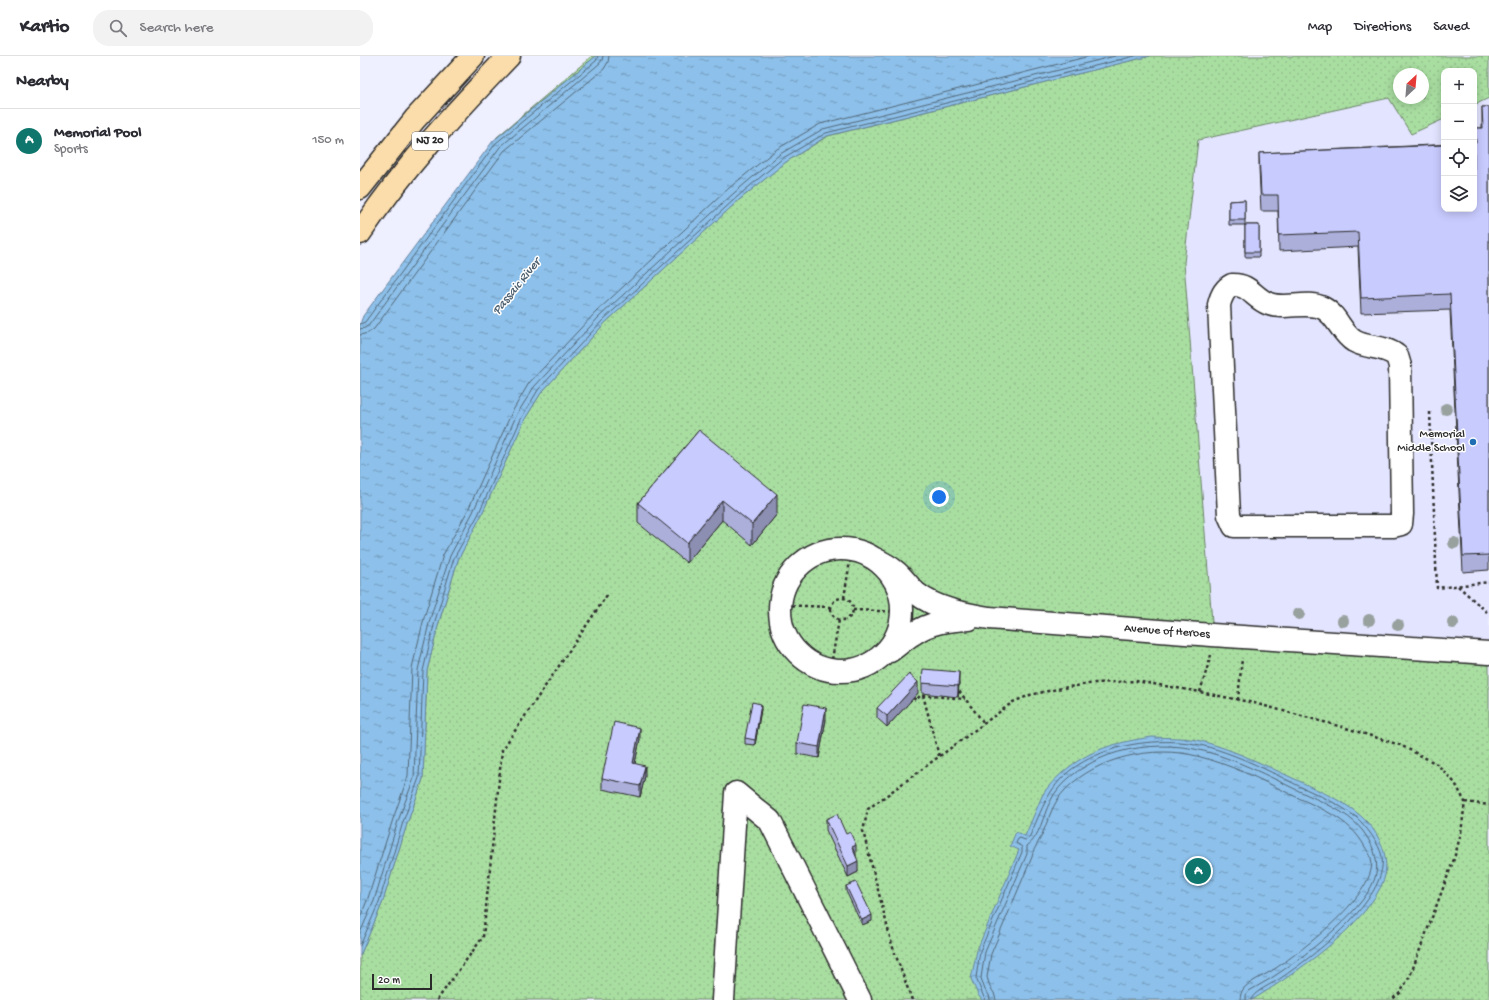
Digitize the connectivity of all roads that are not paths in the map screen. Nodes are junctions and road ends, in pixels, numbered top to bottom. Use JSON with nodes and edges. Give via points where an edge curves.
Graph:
{"nodes":[{"id":1,"x":473,"y":56,"type":"edge"},
{"id":2,"x":509,"y":56,"type":"edge"},
{"id":3,"x":360,"y":188,"type":"edge"},
{"id":4,"x":360,"y":233,"type":"edge"},
{"id":5,"x":1234,"y":526,"type":"joint"},
{"id":6,"x":862,"y":553,"type":"junction"},
{"id":7,"x":989,"y":618,"type":"junction"},
{"id":8,"x":1486,"y":654,"type":"edge"},
{"id":9,"x":878,"y":659,"type":"junction"},
{"id":10,"x":723,"y":1000,"type":"edge"},
{"id":11,"x":860,"y":1000,"type":"edge"}],
"edges":[{"from":1,"to":3,"type":"main road","number":"NJ 20","via":[[415,119]]},
{"from":2,"to":4,"type":"main road","number":"NJ 20","via":[[435,136]]},
{"from":5,"to":5,"type":"street","via":[[1393,526],[1401,524],[1402,514],[1400,366],[1397,356],[1386,349],[1349,338],[1334,317],[1323,308],[1269,304],[1248,288],[1236,285],[1227,287],[1219,305],[1229,515]]},
{"from":6,"to":7,"type":"street","name":"Avenue of Heroes","via":[[895,571],[925,599],[954,611]]},
{"from":6,"to":9,"type":"street","via":[[884,566],[893,577],[902,602],[898,632],[890,647]]},
{"from":6,"to":9,"type":"street","via":[[829,550],[803,561],[785,583],[780,598],[781,626],[793,649],[814,666],[830,671],[853,671],[866,667]]},
{"from":7,"to":8,"type":"street","name":"Avenue of Heroes"},
{"from":7,"to":9,"type":"street","via":[[939,622],[914,633]]},
{"from":10,"to":11,"type":"street","via":[[736,793],[770,821]]}]}
